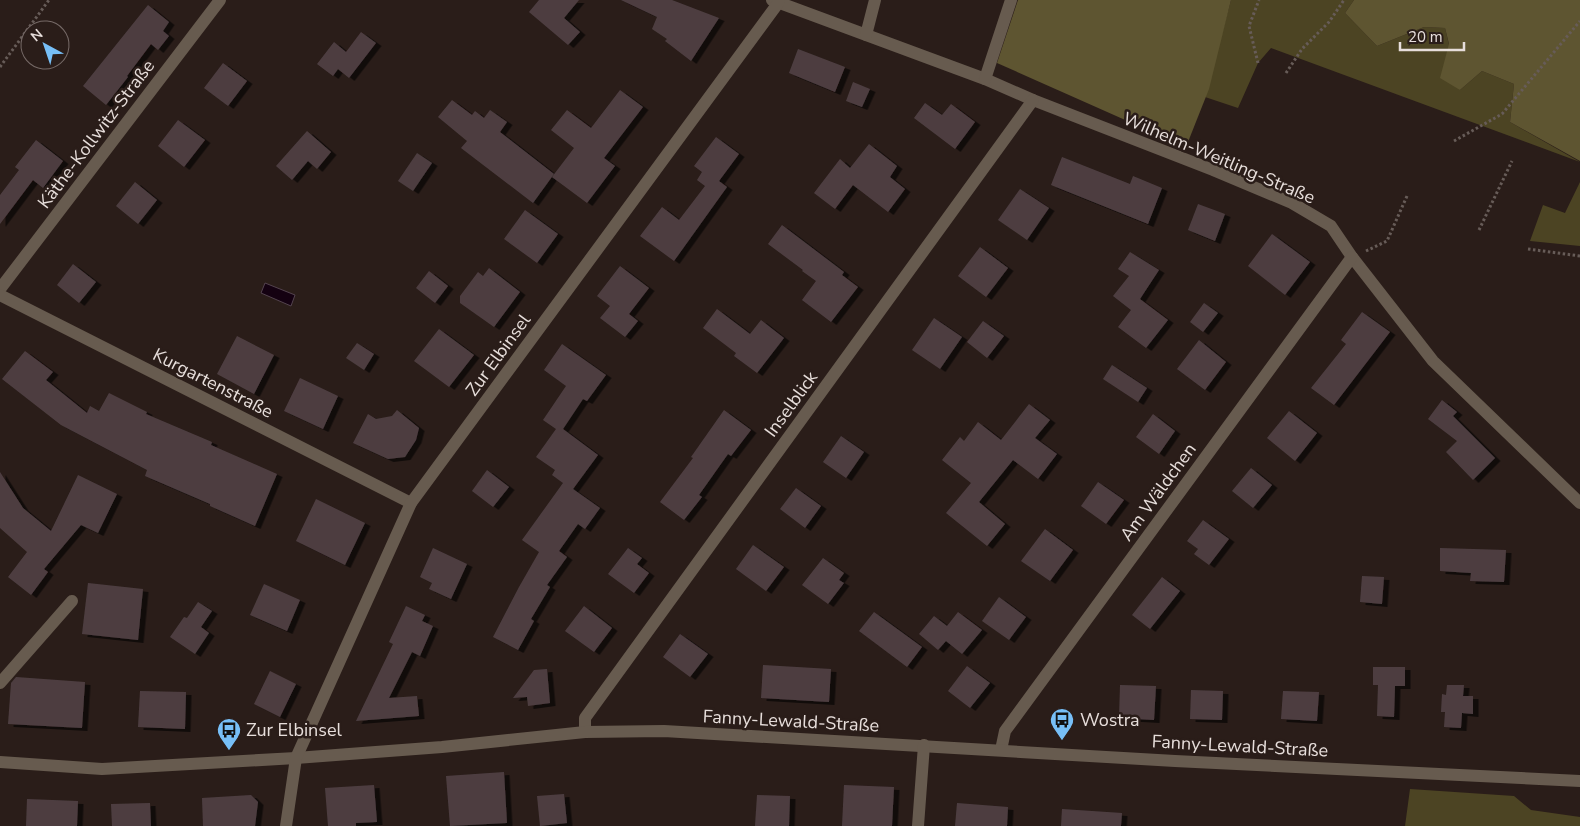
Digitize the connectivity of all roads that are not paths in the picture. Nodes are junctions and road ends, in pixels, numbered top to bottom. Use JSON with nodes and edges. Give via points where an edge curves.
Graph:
{"nodes":[{"id":1,"x":220,"y":0,"type":"edge"},
{"id":2,"x":875,"y":0,"type":"edge"},
{"id":3,"x":1011,"y":0,"type":"edge"},
{"id":4,"x":776,"y":1,"type":"edge"},
{"id":5,"x":866,"y":35,"type":"junction"},
{"id":6,"x":984,"y":79,"type":"junction"},
{"id":7,"x":1033,"y":100,"type":"junction"},
{"id":8,"x":1352,"y":257,"type":"junction"},
{"id":9,"x":0,"y":289,"type":"edge"},
{"id":10,"x":0,"y":295,"type":"edge"},
{"id":11,"x":411,"y":503,"type":"junction"},
{"id":12,"x":1580,"y":503,"type":"edge"},
{"id":13,"x":72,"y":602,"type":"dead end"},
{"id":14,"x":0,"y":684,"type":"edge"},
{"id":15,"x":585,"y":732,"type":"junction"},
{"id":16,"x":924,"y":745,"type":"junction"},
{"id":17,"x":1001,"y":750,"type":"junction"},
{"id":18,"x":296,"y":758,"type":"junction"},
{"id":19,"x":0,"y":762,"type":"edge"},
{"id":20,"x":1580,"y":781,"type":"edge"},
{"id":21,"x":286,"y":826,"type":"edge"},
{"id":22,"x":918,"y":826,"type":"edge"}],
"edges":[{"from":1,"to":9,"type":"street","name":"Käthe-Kollwitz-Straße"},
{"from":2,"to":5,"type":"street"},
{"from":3,"to":6,"type":"street"},
{"from":4,"to":5,"type":"street","name":"Wilhelm-Weitling-Straße"},
{"from":4,"to":11,"type":"street","name":"Zur Elbinsel"},
{"from":5,"to":6,"type":"street","name":"Wilhelm-Weitling-Straße"},
{"from":6,"to":7,"type":"street","name":"Wilhelm-Weitling-Straße"},
{"from":7,"to":8,"type":"street","name":"Wilhelm-Weitling-Straße","via":[[1292,204],[1331,226]]},
{"from":7,"to":15,"type":"street","name":"Inselblick","via":[[585,718]]},
{"from":8,"to":12,"type":"street","name":"Wilhelm-Weitling-Straße","via":[[1433,361]]},
{"from":8,"to":17,"type":"street","name":"Am Wäldchen","via":[[1005,730]]},
{"from":10,"to":11,"type":"street","name":"Kurgartenstraße"},
{"from":11,"to":18,"type":"street","name":"Zur Elbinsel"},
{"from":13,"to":14,"type":"street"},
{"from":15,"to":16,"type":"street","name":"Fanny-Lewald-Straße","via":[[664,731]]},
{"from":15,"to":18,"type":"street","name":"Fanny-Lewald-Straße"},
{"from":16,"to":17,"type":"street","name":"Fanny-Lewald-Straße"},
{"from":16,"to":22,"type":"street"},
{"from":17,"to":20,"type":"street","name":"Fanny-Lewald-Straße"},
{"from":18,"to":19,"type":"street","name":"Fanny-Lewald-Straße","via":[[102,769]]},
{"from":18,"to":21,"type":"street","name":"Zur Elbinsel"}]}
